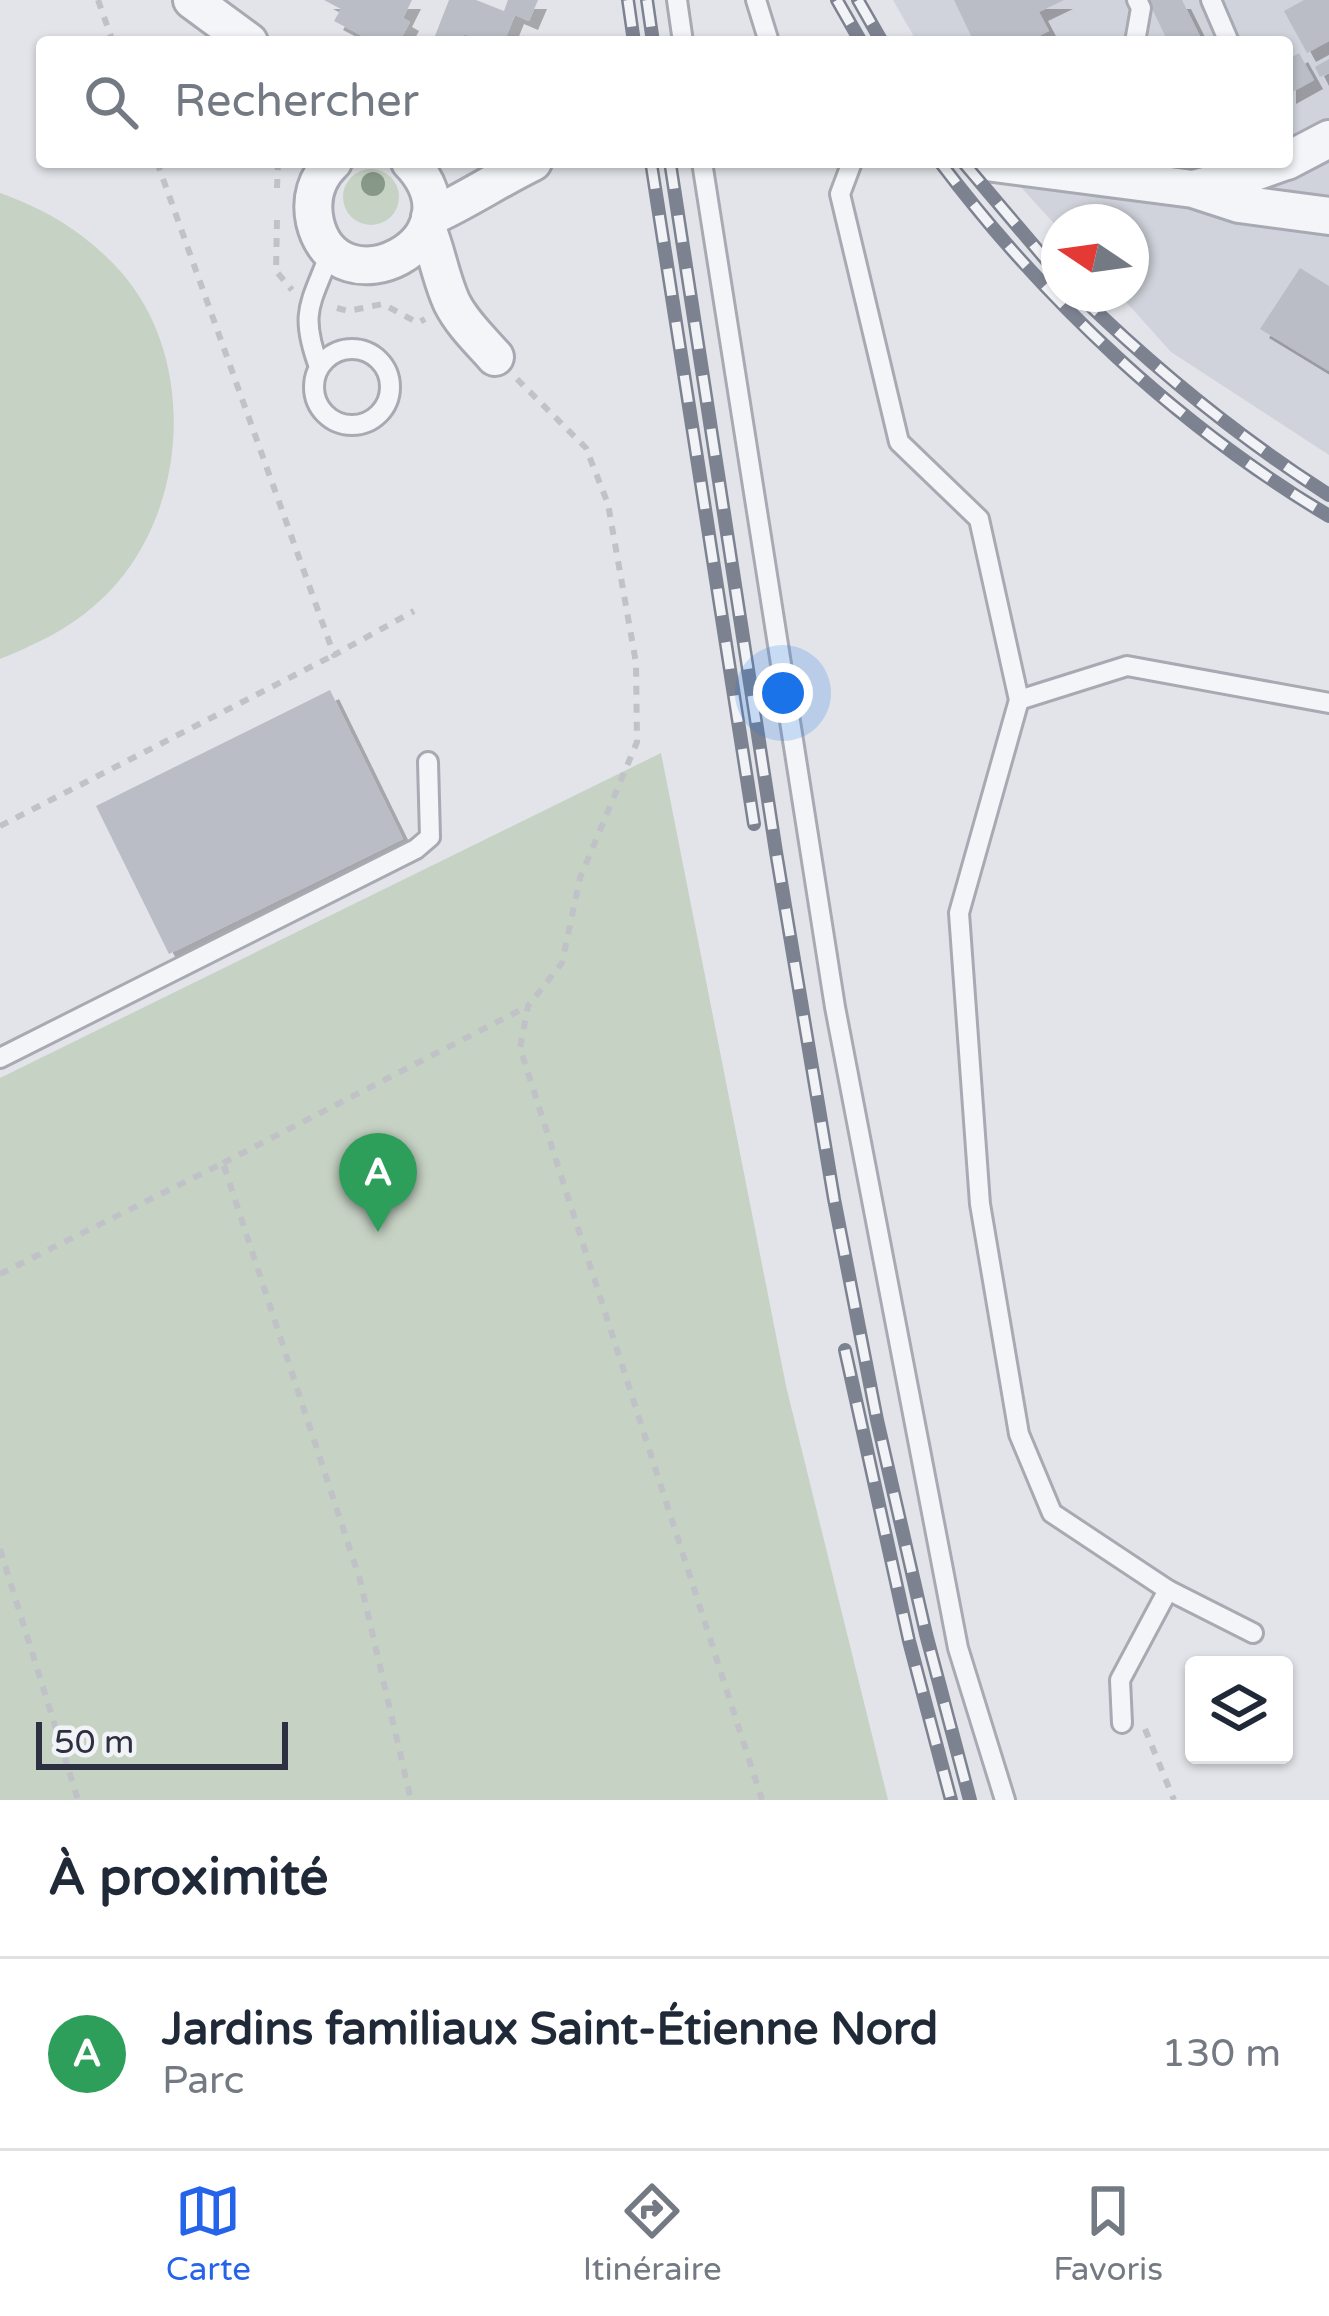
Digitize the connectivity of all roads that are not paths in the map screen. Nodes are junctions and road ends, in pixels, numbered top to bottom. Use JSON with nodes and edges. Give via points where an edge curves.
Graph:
{"nodes":[{"id":1,"x":192,"y":0,"type":"edge"},
{"id":2,"x":677,"y":0,"type":"edge"},
{"id":3,"x":756,"y":0,"type":"edge"},
{"id":4,"x":1137,"y":0,"type":"edge"},
{"id":5,"x":1211,"y":0,"type":"edge"},
{"id":6,"x":241,"y":36,"type":"edge"},
{"id":7,"x":682,"y":36,"type":"edge"},
{"id":8,"x":767,"y":36,"type":"edge"},
{"id":9,"x":1136,"y":36,"type":"edge"},
{"id":10,"x":1226,"y":36,"type":"edge"},
{"id":11,"x":1329,"y":139,"type":"edge"},
{"id":12,"x":1293,"y":156,"type":"edge"},
{"id":13,"x":303,"y":168,"type":"edge"},
{"id":14,"x":415,"y":168,"type":"edge"},
{"id":15,"x":520,"y":168,"type":"edge"},
{"id":16,"x":703,"y":168,"type":"edge"},
{"id":17,"x":850,"y":168,"type":"edge"},
{"id":18,"x":1089,"y":168,"type":"edge"},
{"id":19,"x":1264,"y":168,"type":"edge"},
{"id":20,"x":1287,"y":168,"type":"edge"},
{"id":21,"x":1193,"y":189,"type":"junction"},
{"id":22,"x":1288,"y":210,"type":"junction"},
{"id":23,"x":1329,"y":216,"type":"edge"},
{"id":24,"x":428,"y":222,"type":"junction"},
{"id":25,"x":331,"y":250,"type":"junction"},
{"id":26,"x":384,"y":265,"type":"junction"},
{"id":27,"x":451,"y":301,"type":"junction"},
{"id":28,"x":495,"y":357,"type":"road end"},
{"id":29,"x":320,"y":367,"type":"junction"},
{"id":30,"x":1019,"y":700,"type":"junction"},
{"id":31,"x":1329,"y":703,"type":"edge"},
{"id":32,"x":428,"y":762,"type":"dead end"},
{"id":33,"x":0,"y":1058,"type":"edge"},
{"id":34,"x":1168,"y":1590,"type":"junction"},
{"id":35,"x":1253,"y":1633,"type":"dead end"},
{"id":36,"x":1122,"y":1724,"type":"road end"},
{"id":37,"x":1005,"y":1800,"type":"edge"}],
"edges":[{"from":1,"to":6,"type":"street"},
{"from":2,"to":7,"type":"lane"},
{"from":3,"to":8,"type":"lane"},
{"from":4,"to":9,"type":"lane"},
{"from":5,"to":10,"type":"lane"},
{"from":11,"to":12,"type":"street"},
{"from":13,"to":25,"type":"street","via":[[317,231]]},
{"from":14,"to":24,"type":"street","via":[[430,198]]},
{"from":15,"to":24,"type":"street"},
{"from":16,"to":37,"type":"lane","via":[[839,1030],[958,1648]]},
{"from":17,"to":30,"type":"lane","via":[[840,194],[899,442],[979,519]]},
{"from":18,"to":21,"type":"street"},
{"from":19,"to":21,"type":"street"},
{"from":20,"to":22,"type":"street"},
{"from":21,"to":22,"type":"street"},
{"from":22,"to":23,"type":"street"},
{"from":24,"to":26,"type":"street","via":[[417,245]]},
{"from":24,"to":27,"type":"street"},
{"from":25,"to":26,"type":"street","via":[[347,261]]},
{"from":25,"to":29,"type":"lane","via":[[309,300]]},
{"from":26,"to":27,"type":"street"},
{"from":27,"to":28,"type":"street"},
{"from":29,"to":29,"type":"lane","via":[[316,401],[331,419],[368,422],[387,404],[390,378],[376,356],[339,350]]},
{"from":30,"to":31,"type":"lane","via":[[1127,666]]},
{"from":30,"to":34,"type":"lane","via":[[959,913],[980,1204],[1019,1435],[1052,1513]]},
{"from":32,"to":33,"type":"lane","via":[[430,837],[416,849]]},
{"from":34,"to":35,"type":"lane"},
{"from":34,"to":36,"type":"lane","via":[[1120,1680]]}]}
